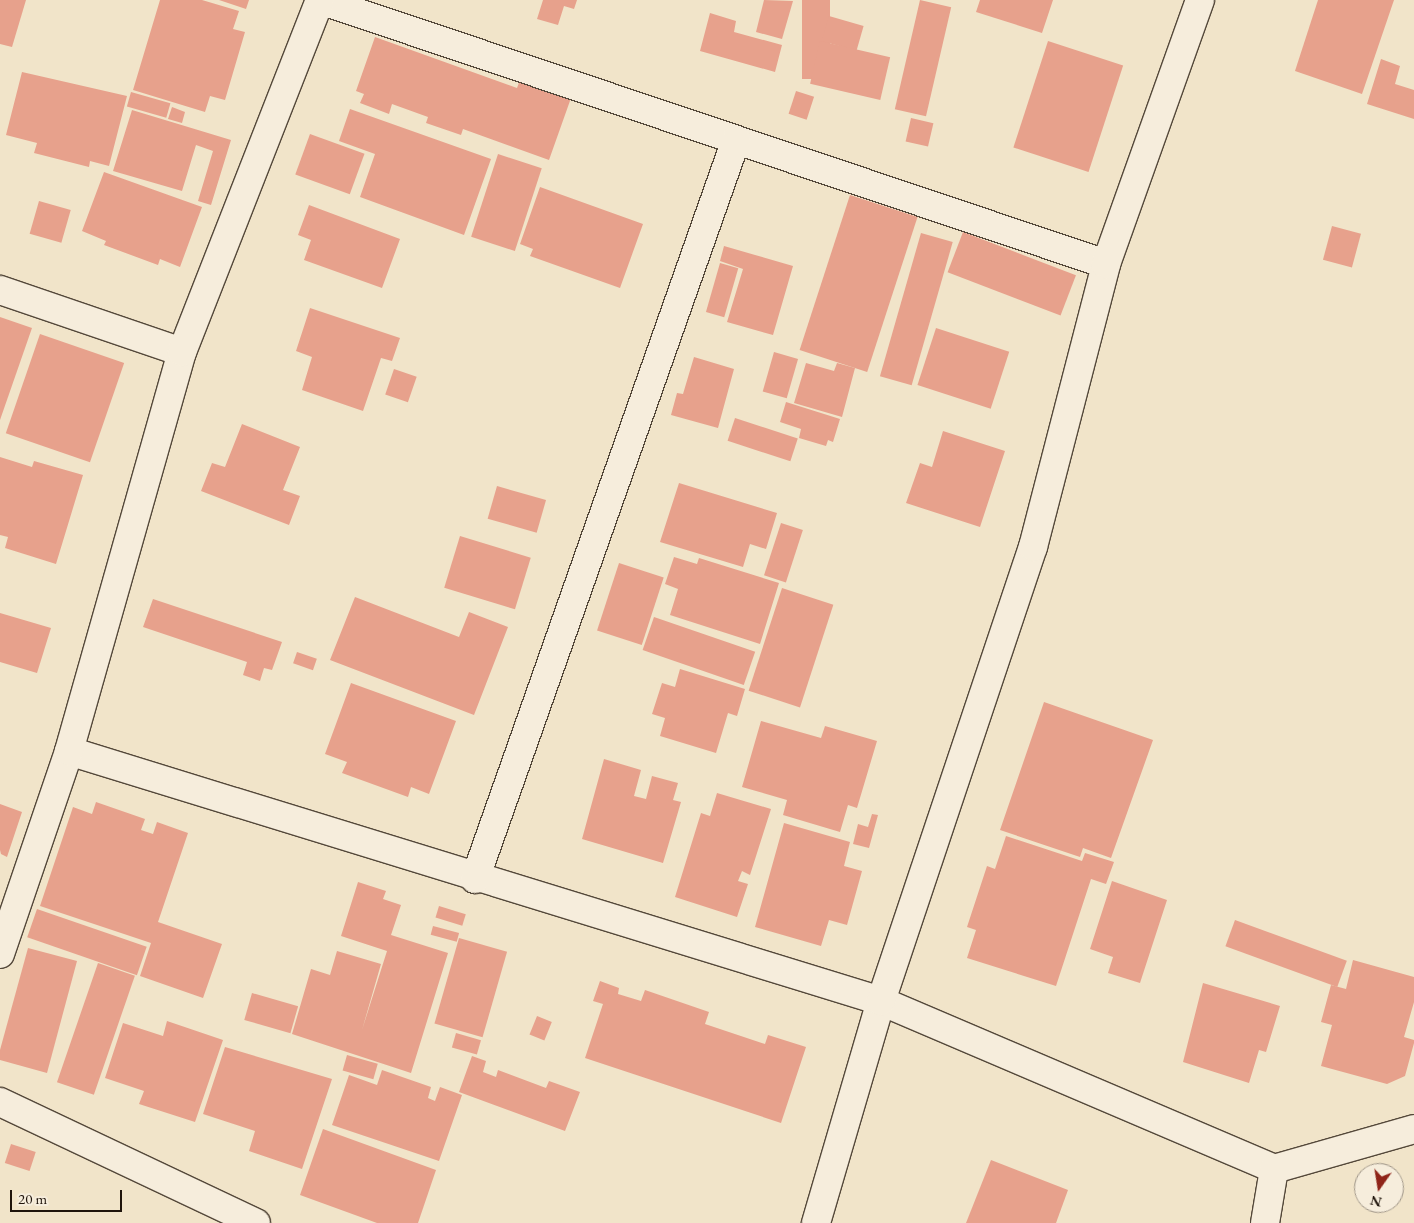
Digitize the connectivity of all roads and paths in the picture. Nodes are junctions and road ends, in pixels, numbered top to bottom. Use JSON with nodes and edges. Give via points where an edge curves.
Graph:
{"nodes":[{"id":1,"x":320,"y":0,"type":"edge"},
{"id":2,"x":1200,"y":0,"type":"edge"},
{"id":3,"x":736,"y":140,"type":"junction"},
{"id":4,"x":1106,"y":264,"type":"junction"},
{"id":5,"x":0,"y":290,"type":"edge"},
{"id":6,"x":182,"y":352,"type":"junction"},
{"id":7,"x":69,"y":751,"type":"junction"},
{"id":8,"x":475,"y":879,"type":"junction"},
{"id":9,"x":0,"y":954,"type":"edge"},
{"id":10,"x":881,"y":1001,"type":"junction"},
{"id":11,"x":0,"y":1102,"type":"edge"},
{"id":12,"x":1414,"y":1129,"type":"edge"},
{"id":13,"x":1274,"y":1169,"type":"junction"},
{"id":14,"x":256,"y":1223,"type":"edge"},
{"id":15,"x":816,"y":1223,"type":"edge"},
{"id":16,"x":1264,"y":1223,"type":"edge"}],
"edges":[{"from":1,"to":3,"type":"street"},
{"from":1,"to":6,"type":"street"},
{"from":2,"to":4,"type":"street"},
{"from":3,"to":4,"type":"street"},
{"from":3,"to":8,"type":"street"},
{"from":4,"to":10,"type":"street","via":[[1033,547]]},
{"from":5,"to":6,"type":"street"},
{"from":6,"to":7,"type":"street"},
{"from":7,"to":8,"type":"street"},
{"from":7,"to":9,"type":"street"},
{"from":8,"to":10,"type":"street"},
{"from":10,"to":13,"type":"street"},
{"from":10,"to":15,"type":"street"},
{"from":11,"to":14,"type":"street"},
{"from":12,"to":13,"type":"street"},
{"from":13,"to":16,"type":"street"}]}
